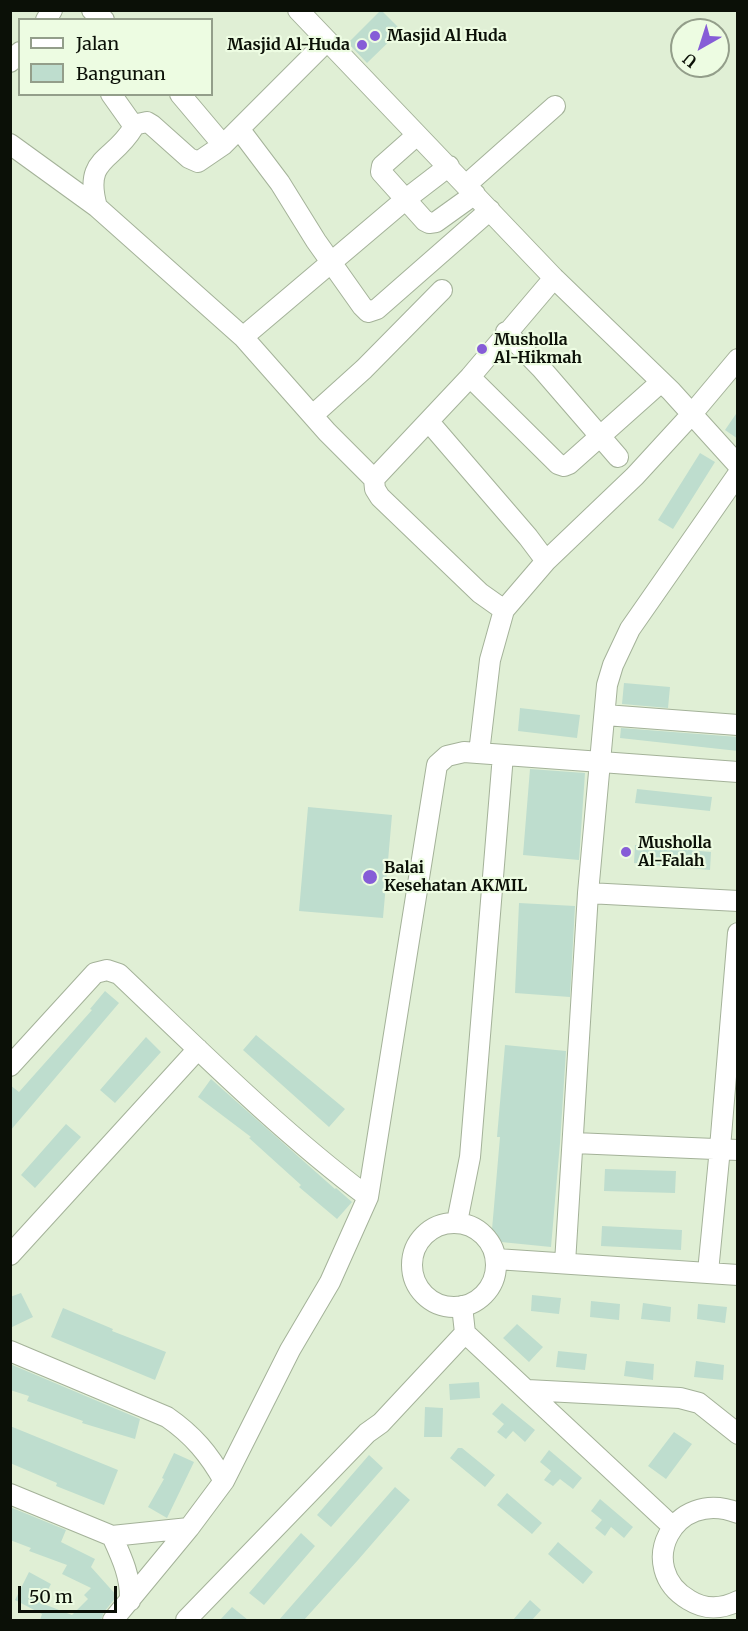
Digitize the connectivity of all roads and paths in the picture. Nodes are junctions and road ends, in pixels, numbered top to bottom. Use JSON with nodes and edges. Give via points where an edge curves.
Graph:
{"nodes":[{"id":1,"x":298,"y":10,"type":"edge"},
{"id":2,"x":327,"y":41,"type":"junction"},
{"id":3,"x":112,"y":96,"type":"edge"},
{"id":4,"x":182,"y":96,"type":"edge"},
{"id":5,"x":555,"y":106,"type":"dead end"},
{"id":6,"x":133,"y":125,"type":"junction"},
{"id":7,"x":240,"y":130,"type":"junction"},
{"id":8,"x":417,"y":135,"type":"junction"},
{"id":9,"x":10,"y":144,"type":"edge"},
{"id":10,"x":223,"y":145,"type":"junction"},
{"id":11,"x":449,"y":166,"type":"junction"},
{"id":12,"x":470,"y":189,"type":"junction"},
{"id":13,"x":406,"y":200,"type":"junction"},
{"id":14,"x":97,"y":207,"type":"junction"},
{"id":15,"x":490,"y":210,"type":"junction"},
{"id":16,"x":331,"y":262,"type":"junction"},
{"id":17,"x":554,"y":278,"type":"junction"},
{"id":18,"x":442,"y":290,"type":"dead end"},
{"id":19,"x":506,"y":332,"type":"junction"},
{"id":20,"x":243,"y":337,"type":"junction"},
{"id":21,"x":738,"y":359,"type":"edge"},
{"id":22,"x":470,"y":377,"type":"junction"},
{"id":23,"x":666,"y":387,"type":"junction"},
{"id":24,"x":688,"y":412,"type":"junction"},
{"id":25,"x":313,"y":415,"type":"junction"},
{"id":26,"x":429,"y":422,"type":"junction"},
{"id":27,"x":600,"y":436,"type":"junction"},
{"id":28,"x":618,"y":457,"type":"dead end"},
{"id":29,"x":738,"y":465,"type":"edge"},
{"id":30,"x":738,"y":474,"type":"edge"},
{"id":31,"x":374,"y":479,"type":"junction"},
{"id":32,"x":536,"y":548,"type":"junction"},
{"id":33,"x":493,"y":602,"type":"junction"},
{"id":34,"x":605,"y":715,"type":"junction"},
{"id":35,"x":738,"y":724,"type":"edge"},
{"id":36,"x":466,"y":753,"type":"junction"},
{"id":37,"x":503,"y":755,"type":"junction"},
{"id":38,"x":601,"y":762,"type":"junction"},
{"id":39,"x":738,"y":772,"type":"edge"},
{"id":40,"x":588,"y":893,"type":"junction"},
{"id":41,"x":738,"y":901,"type":"edge"},
{"id":42,"x":738,"y":933,"type":"edge"},
{"id":43,"x":734,"y":1026,"type":"edge"},
{"id":44,"x":198,"y":1049,"type":"junction"},
{"id":45,"x":10,"y":1066,"type":"edge"},
{"id":46,"x":574,"y":1143,"type":"junction"},
{"id":47,"x":729,"y":1149,"type":"edge"},
{"id":48,"x":368,"y":1197,"type":"junction"},
{"id":49,"x":457,"y":1222,"type":"junction"},
{"id":50,"x":10,"y":1255,"type":"edge"},
{"id":51,"x":496,"y":1259,"type":"junction"},
{"id":52,"x":565,"y":1263,"type":"junction"},
{"id":53,"x":708,"y":1272,"type":"junction"},
{"id":54,"x":738,"y":1275,"type":"edge"},
{"id":55,"x":462,"y":1306,"type":"junction"},
{"id":56,"x":465,"y":1333,"type":"junction"},
{"id":57,"x":10,"y":1351,"type":"edge"},
{"id":58,"x":527,"y":1390,"type":"junction"},
{"id":59,"x":738,"y":1434,"type":"edge"},
{"id":60,"x":224,"y":1481,"type":"junction"},
{"id":61,"x":10,"y":1494,"type":"edge"},
{"id":62,"x":738,"y":1513,"type":"edge"},
{"id":63,"x":673,"y":1527,"type":"junction"},
{"id":64,"x":189,"y":1528,"type":"junction"},
{"id":65,"x":112,"y":1536,"type":"junction"},
{"id":66,"x":130,"y":1601,"type":"junction"},
{"id":67,"x":738,"y":1601,"type":"edge"},
{"id":68,"x":113,"y":1620,"type":"edge"},
{"id":69,"x":186,"y":1620,"type":"edge"}],
"edges":[{"from":1,"to":2,"type":"street"},
{"from":2,"to":7,"type":"street"},
{"from":2,"to":8,"type":"street"},
{"from":3,"to":6,"type":"street"},
{"from":4,"to":10,"type":"street"},
{"from":5,"to":12,"type":"street"},
{"from":6,"to":10,"type":"street","via":[[152,124],[198,162]]},
{"from":6,"to":14,"type":"street","via":[[95,171],[93,191]]},
{"from":7,"to":10,"type":"street"},
{"from":7,"to":16,"type":"street"},
{"from":8,"to":11,"type":"street"},
{"from":8,"to":13,"type":"street","via":[[381,169]]},
{"from":9,"to":14,"type":"street"},
{"from":11,"to":12,"type":"street"},
{"from":11,"to":13,"type":"street"},
{"from":12,"to":13,"type":"street","via":[[433,223]]},
{"from":12,"to":15,"type":"street"},
{"from":13,"to":16,"type":"street"},
{"from":14,"to":20,"type":"street"},
{"from":15,"to":16,"type":"street","via":[[377,309],[368,312]]},
{"from":15,"to":17,"type":"street"},
{"from":16,"to":20,"type":"street"},
{"from":17,"to":19,"type":"street"},
{"from":17,"to":23,"type":"street"},
{"from":18,"to":25,"type":"street"},
{"from":19,"to":22,"type":"street"},
{"from":19,"to":27,"type":"street"},
{"from":20,"to":25,"type":"street"},
{"from":21,"to":24,"type":"street"},
{"from":22,"to":26,"type":"street"},
{"from":22,"to":27,"type":"street","via":[[561,465],[569,464]]},
{"from":23,"to":24,"type":"street"},
{"from":23,"to":27,"type":"street"},
{"from":24,"to":29,"type":"street"},
{"from":24,"to":32,"type":"street","via":[[635,476]]},
{"from":25,"to":31,"type":"street"},
{"from":26,"to":31,"type":"street"},
{"from":26,"to":32,"type":"street"},
{"from":27,"to":28,"type":"street"},
{"from":30,"to":34,"type":"street","via":[[630,629],[607,685]]},
{"from":31,"to":33,"type":"street","via":[[380,497]]},
{"from":32,"to":33,"type":"street"},
{"from":33,"to":36,"type":"street","via":[[495,639],[487,686]]},
{"from":34,"to":35,"type":"street"},
{"from":34,"to":38,"type":"street"},
{"from":36,"to":37,"type":"street"},
{"from":36,"to":48,"type":"street","via":[[441,760],[437,765]]},
{"from":37,"to":38,"type":"street"},
{"from":37,"to":49,"type":"street","via":[[470,1157]]},
{"from":38,"to":39,"type":"street"},
{"from":38,"to":40,"type":"street"},
{"from":40,"to":41,"type":"street"},
{"from":40,"to":46,"type":"street"},
{"from":42,"to":43,"type":"street"},
{"from":43,"to":47,"type":"street"},
{"from":44,"to":45,"type":"street","via":[[119,974],[107,970],[95,972]]},
{"from":44,"to":48,"type":"street","via":[[331,1169]]},
{"from":44,"to":50,"type":"street"},
{"from":46,"to":47,"type":"street"},
{"from":46,"to":52,"type":"street"},
{"from":47,"to":53,"type":"street"},
{"from":48,"to":60,"type":"street","via":[[330,1282],[290,1350]]},
{"from":49,"to":51,"type":"street","via":[[484,1235]]},
{"from":49,"to":55,"type":"street","via":[[433,1227],[422,1237],[412,1255],[411,1270],[424,1296],[438,1304]]},
{"from":51,"to":52,"type":"street"},
{"from":51,"to":55,"type":"street","via":[[495,1275],[486,1292]]},
{"from":52,"to":53,"type":"street"},
{"from":53,"to":54,"type":"street"},
{"from":55,"to":56,"type":"street"},
{"from":56,"to":58,"type":"street"},
{"from":56,"to":69,"type":"street"},
{"from":57,"to":60,"type":"street","via":[[167,1417],[187,1430]]},
{"from":58,"to":59,"type":"street","via":[[680,1398],[699,1403]]},
{"from":58,"to":63,"type":"street"},
{"from":60,"to":64,"type":"street"},
{"from":61,"to":65,"type":"street"},
{"from":62,"to":63,"type":"street","via":[[718,1508],[697,1509]]},
{"from":63,"to":67,"type":"street","via":[[663,1555],[671,1584],[681,1596],[712,1608]]},
{"from":64,"to":65,"type":"street"},
{"from":64,"to":66,"type":"street"},
{"from":65,"to":66,"type":"street","via":[[127,1570]]},
{"from":66,"to":68,"type":"street"}]}
